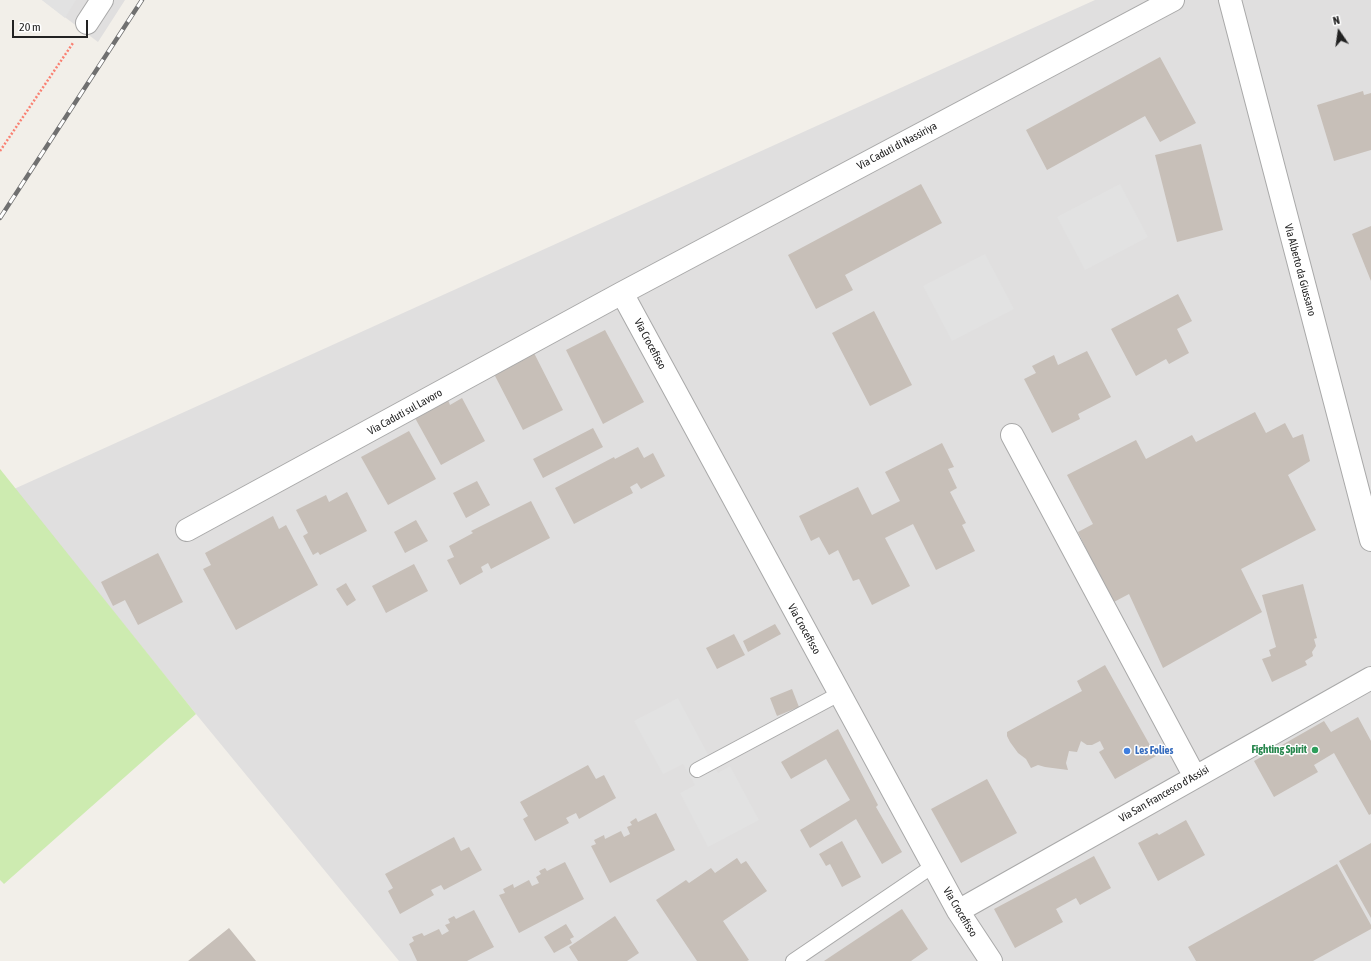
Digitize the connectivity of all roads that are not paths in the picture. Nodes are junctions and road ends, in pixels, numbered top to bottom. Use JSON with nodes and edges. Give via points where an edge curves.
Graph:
{"nodes":[{"id":1,"x":102,"y":0,"type":"edge"},
{"id":2,"x":1173,"y":0,"type":"edge"},
{"id":3,"x":1230,"y":0,"type":"edge"},
{"id":4,"x":87,"y":23,"type":"road end"},
{"id":5,"x":622,"y":293,"type":"junction"},
{"id":6,"x":1012,"y":435,"type":"dead end"},
{"id":7,"x":187,"y":530,"type":"dead end"},
{"id":8,"x":1371,"y":540,"type":"edge"},
{"id":9,"x":1371,"y":678,"type":"edge"},
{"id":10,"x":839,"y":694,"type":"junction"},
{"id":11,"x":697,"y":770,"type":"dead end"},
{"id":12,"x":1195,"y":777,"type":"junction"},
{"id":13,"x":933,"y":866,"type":"junction"},
{"id":14,"x":958,"y":911,"type":"junction"},
{"id":15,"x":792,"y":961,"type":"edge"},
{"id":16,"x":991,"y":961,"type":"edge"}],
"edges":[{"from":1,"to":4,"type":"street"},
{"from":2,"to":5,"type":"street","name":"Via Caduti di Nassiriya"},
{"from":3,"to":8,"type":"street","name":"Via Alberto da Giussano"},
{"from":5,"to":7,"type":"street","name":"Via Caduti sul Lavoro"},
{"from":5,"to":10,"type":"street","name":"Via Crocefisso"},
{"from":6,"to":12,"type":"street"},
{"from":9,"to":12,"type":"street","name":"Via San Francesco d'Assisi"},
{"from":10,"to":11,"type":"lane"},
{"from":10,"to":13,"type":"street","name":"Via Crocefisso"},
{"from":12,"to":14,"type":"street","name":"Via San Francesco d'Assisi"},
{"from":13,"to":14,"type":"street","name":"Via Crocefisso"},
{"from":13,"to":15,"type":"lane"},
{"from":14,"to":16,"type":"street","name":"Via Crocefisso"}]}
